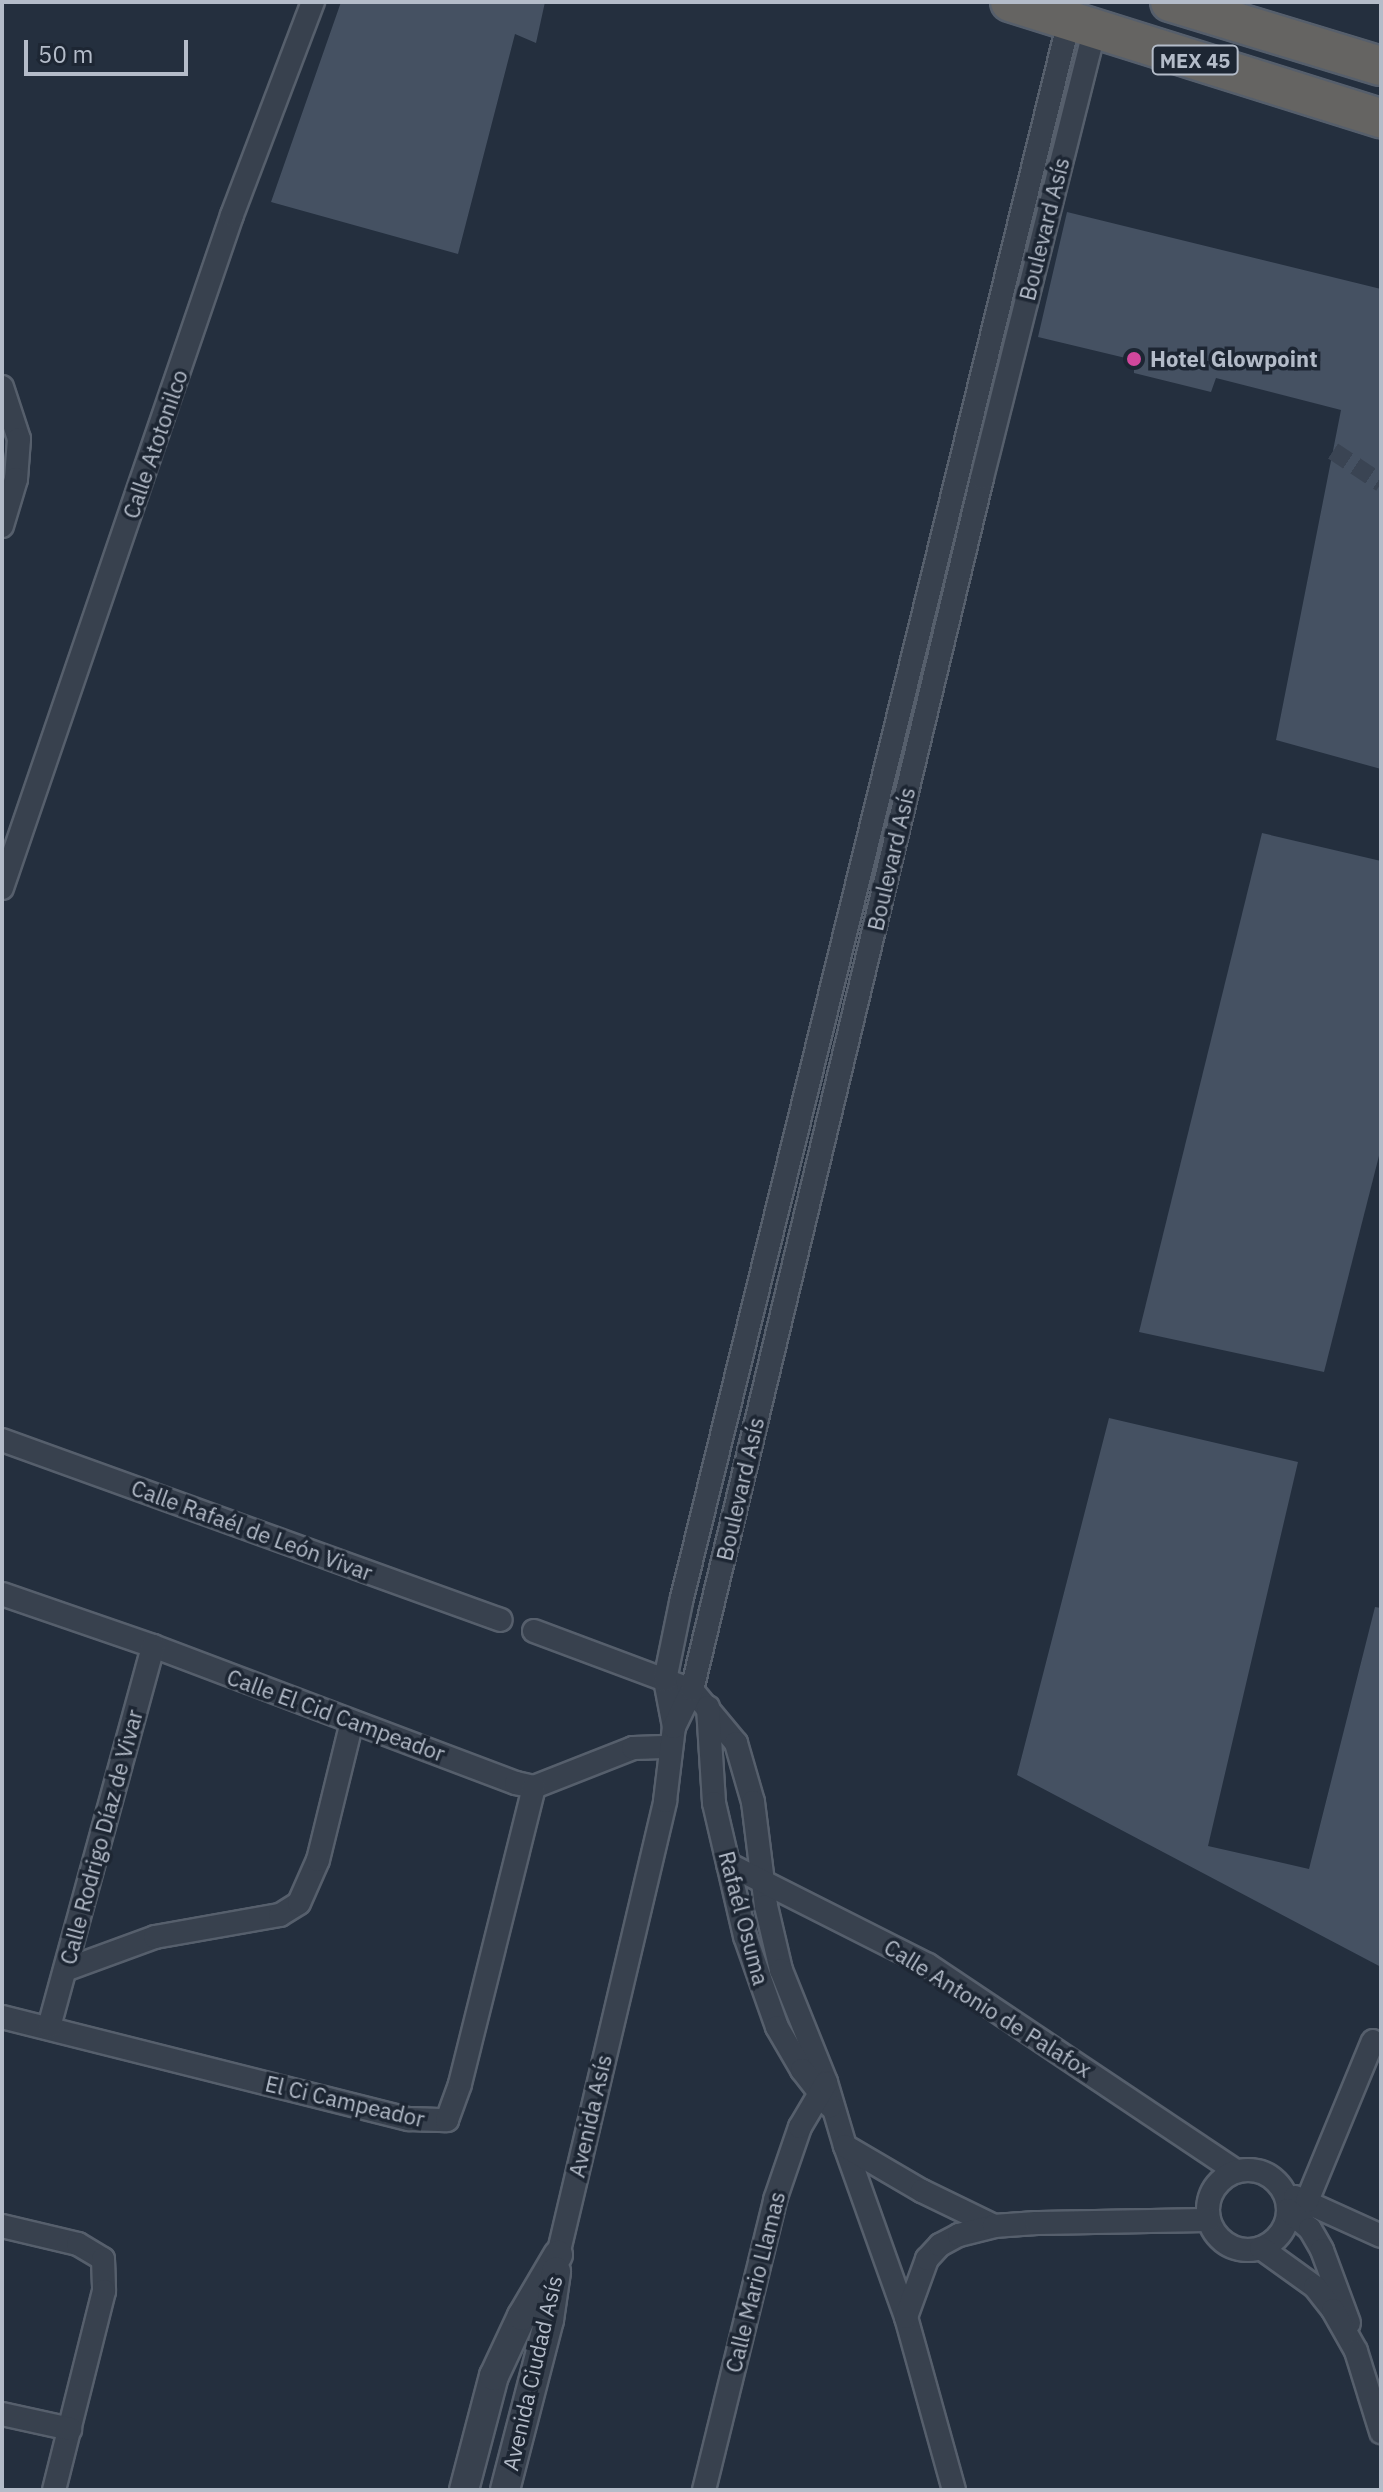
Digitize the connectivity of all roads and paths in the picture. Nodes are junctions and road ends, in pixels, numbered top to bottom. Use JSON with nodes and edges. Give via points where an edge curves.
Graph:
{"nodes":[{"id":1,"x":313,"y":2,"type":"edge"},
{"id":2,"x":1010,"y":2,"type":"edge"},
{"id":3,"x":1170,"y":2,"type":"edge"},
{"id":4,"x":1082,"y":25,"type":"junction"},
{"id":5,"x":1381,"y":66,"type":"edge"},
{"id":6,"x":1381,"y":118,"type":"edge"},
{"id":7,"x":1039,"y":141,"type":"junction"},
{"id":8,"x":1064,"y":149,"type":"junction"},
{"id":9,"x":2,"y":387,"type":"edge"},
{"id":10,"x":2,"y":431,"type":"edge"},
{"id":11,"x":2,"y":479,"type":"edge"},
{"id":12,"x":2,"y":526,"type":"edge"},
{"id":13,"x":876,"y":812,"type":"junction"},
{"id":14,"x":901,"y":817,"type":"junction"},
{"id":15,"x":2,"y":888,"type":"edge"},
{"id":16,"x":759,"y":1286,"type":"junction"},
{"id":17,"x":788,"y":1292,"type":"junction"},
{"id":18,"x":2,"y":1440,"type":"edge"},
{"id":19,"x":716,"y":1460,"type":"junction"},
{"id":20,"x":746,"y":1466,"type":"junction"},
{"id":21,"x":2,"y":1594,"type":"edge"},
{"id":22,"x":501,"y":1620,"type":"dead end"},
{"id":23,"x":534,"y":1631,"type":"dead end"},
{"id":24,"x":153,"y":1646,"type":"junction"},
{"id":25,"x":665,"y":1680,"type":"junction"},
{"id":26,"x":692,"y":1690,"type":"junction"},
{"id":27,"x":708,"y":1707,"type":"junction"},
{"id":28,"x":352,"y":1722,"type":"junction"},
{"id":29,"x":673,"y":1737,"type":"junction"},
{"id":30,"x":534,"y":1787,"type":"junction"},
{"id":31,"x":728,"y":1864,"type":"junction"},
{"id":32,"x":764,"y":1879,"type":"junction"},
{"id":33,"x":65,"y":1970,"type":"junction"},
{"id":34,"x":2,"y":2017,"type":"edge"},
{"id":35,"x":49,"y":2027,"type":"junction"},
{"id":36,"x":1373,"y":2041,"type":"dead end"},
{"id":37,"x":826,"y":2095,"type":"junction"},
{"id":38,"x":845,"y":2146,"type":"junction"},
{"id":39,"x":1236,"y":2171,"type":"junction"},
{"id":40,"x":1294,"y":2202,"type":"junction"},
{"id":41,"x":1209,"y":2220,"type":"junction"},
{"id":42,"x":2,"y":2226,"type":"edge"},
{"id":43,"x":994,"y":2226,"type":"junction"},
{"id":44,"x":1381,"y":2236,"type":"edge"},
{"id":45,"x":1261,"y":2248,"type":"junction"},
{"id":46,"x":558,"y":2255,"type":"junction"},
{"id":47,"x":906,"y":2317,"type":"junction"},
{"id":48,"x":1356,"y":2351,"type":"junction"},
{"id":49,"x":2,"y":2414,"type":"edge"},
{"id":50,"x":70,"y":2429,"type":"junction"},
{"id":51,"x":1381,"y":2432,"type":"edge"},
{"id":52,"x":54,"y":2490,"type":"edge"},
{"id":53,"x":464,"y":2490,"type":"edge"},
{"id":54,"x":505,"y":2490,"type":"edge"},
{"id":55,"x":704,"y":2490,"type":"edge"},
{"id":56,"x":954,"y":2490,"type":"edge"}],
"edges":[{"from":1,"to":15,"type":"street","name":"Calle Atotonilco","via":[[232,215]]},
{"from":2,"to":4,"type":"highway","number":"MEX 45"},
{"from":3,"to":5,"type":"highway","number":"MEX 45"},
{"from":4,"to":6,"type":"highway","number":"MEX 45"},
{"from":4,"to":7,"type":"street","name":"Boulevard Asís"},
{"from":4,"to":8,"type":"street","name":"Boulevard Asís"},
{"from":7,"to":8,"type":"street"},
{"from":7,"to":13,"type":"street","name":"Boulevard Asís"},
{"from":8,"to":14,"type":"street","name":"Boulevard Asís"},
{"from":9,"to":12,"type":"street","via":[[19,439],[16,479]]},
{"from":10,"to":11,"type":"street"},
{"from":13,"to":14,"type":"street"},
{"from":13,"to":16,"type":"street","name":"Boulevard Asís"},
{"from":14,"to":17,"type":"street","name":"Boulevard Asís"},
{"from":16,"to":17,"type":"street"},
{"from":16,"to":19,"type":"street","name":"Boulevard Asís"},
{"from":17,"to":20,"type":"street","name":"Boulevard Asís"},
{"from":18,"to":22,"type":"street","name":"Calle Rafaél de León Vivar"},
{"from":19,"to":20,"type":"street"},
{"from":19,"to":25,"type":"street","name":"Boulevard Asís"},
{"from":20,"to":26,"type":"street","name":"Boulevard Asís"},
{"from":21,"to":24,"type":"street","name":"Calle El Cid Campeador"},
{"from":23,"to":25,"type":"street"},
{"from":24,"to":28,"type":"street","name":"Calle El Cid Campeador"},
{"from":24,"to":33,"type":"street","name":"Calle Rodrigo Díaz de Vivar"},
{"from":25,"to":26,"type":"street"},
{"from":25,"to":29,"type":"street","name":"Avenida Asís"},
{"from":26,"to":27,"type":"street","name":"Rafaél Osuma"},
{"from":26,"to":29,"type":"street","name":"Avenida Asís"},
{"from":27,"to":31,"type":"street","name":"Rafaél Osuma","via":[[710,1772]]},
{"from":27,"to":32,"type":"street","name":"Rafaél Osuma","via":[[741,1755]]},
{"from":28,"to":30,"type":"street","name":"Calle El Cid Campeador"},
{"from":28,"to":33,"type":"street","via":[[318,1860],[299,1903],[280,1915],[155,1937]]},
{"from":29,"to":30,"type":"street"},
{"from":29,"to":46,"type":"street","name":"Avenida Asís","via":[[665,1801]]},
{"from":30,"to":35,"type":"street","name":"El Ci Campeador","via":[[447,2120],[409,2119]]},
{"from":31,"to":32,"type":"street","name":"Calle Antonio de Palafox"},
{"from":31,"to":37,"type":"street","name":"Rafaél Osuma","via":[[772,2015],[789,2051]]},
{"from":32,"to":37,"type":"street","name":"Rafaél Osuma","via":[[781,1970]]},
{"from":32,"to":39,"type":"street","name":"Calle Antonio de Palafox","via":[[928,1965]]},
{"from":33,"to":35,"type":"street","name":"Calle Rodrigo Díaz de Vivar"},
{"from":34,"to":35,"type":"street","name":"El Ci Campeador"},
{"from":36,"to":40,"type":"street"},
{"from":37,"to":38,"type":"street","name":"Rafaél Osuma"},
{"from":37,"to":55,"type":"street","name":"Calle Mario Llamas","via":[[800,2127],[768,2225]]},
{"from":38,"to":43,"type":"street"},
{"from":38,"to":47,"type":"street","name":"Rafaél Osuma"},
{"from":39,"to":40,"type":"street","via":[[1265,2173]]},
{"from":39,"to":41,"type":"street","via":[[1213,2190]]},
{"from":40,"to":44,"type":"street"},
{"from":40,"to":45,"type":"street","via":[[1275,2240]]},
{"from":40,"to":48,"type":"street","via":[[1335,2277]]},
{"from":41,"to":43,"type":"street"},
{"from":41,"to":45,"type":"street","via":[[1228,2245]]},
{"from":42,"to":50,"type":"street","via":[[78,2244],[103,2259],[104,2291]]},
{"from":43,"to":47,"type":"street","via":[[940,2245],[927,2259]]},
{"from":45,"to":48,"type":"street","via":[[1315,2287]]},
{"from":46,"to":53,"type":"street","name":"Avenida Asís","via":[[494,2376]]},
{"from":46,"to":54,"type":"street","name":"Avenida Ciudad Asís","via":[[549,2320]]},
{"from":47,"to":56,"type":"street","name":"Rafaél Osuma"},
{"from":48,"to":51,"type":"street"},
{"from":49,"to":50,"type":"street"},
{"from":50,"to":52,"type":"street"}]}
